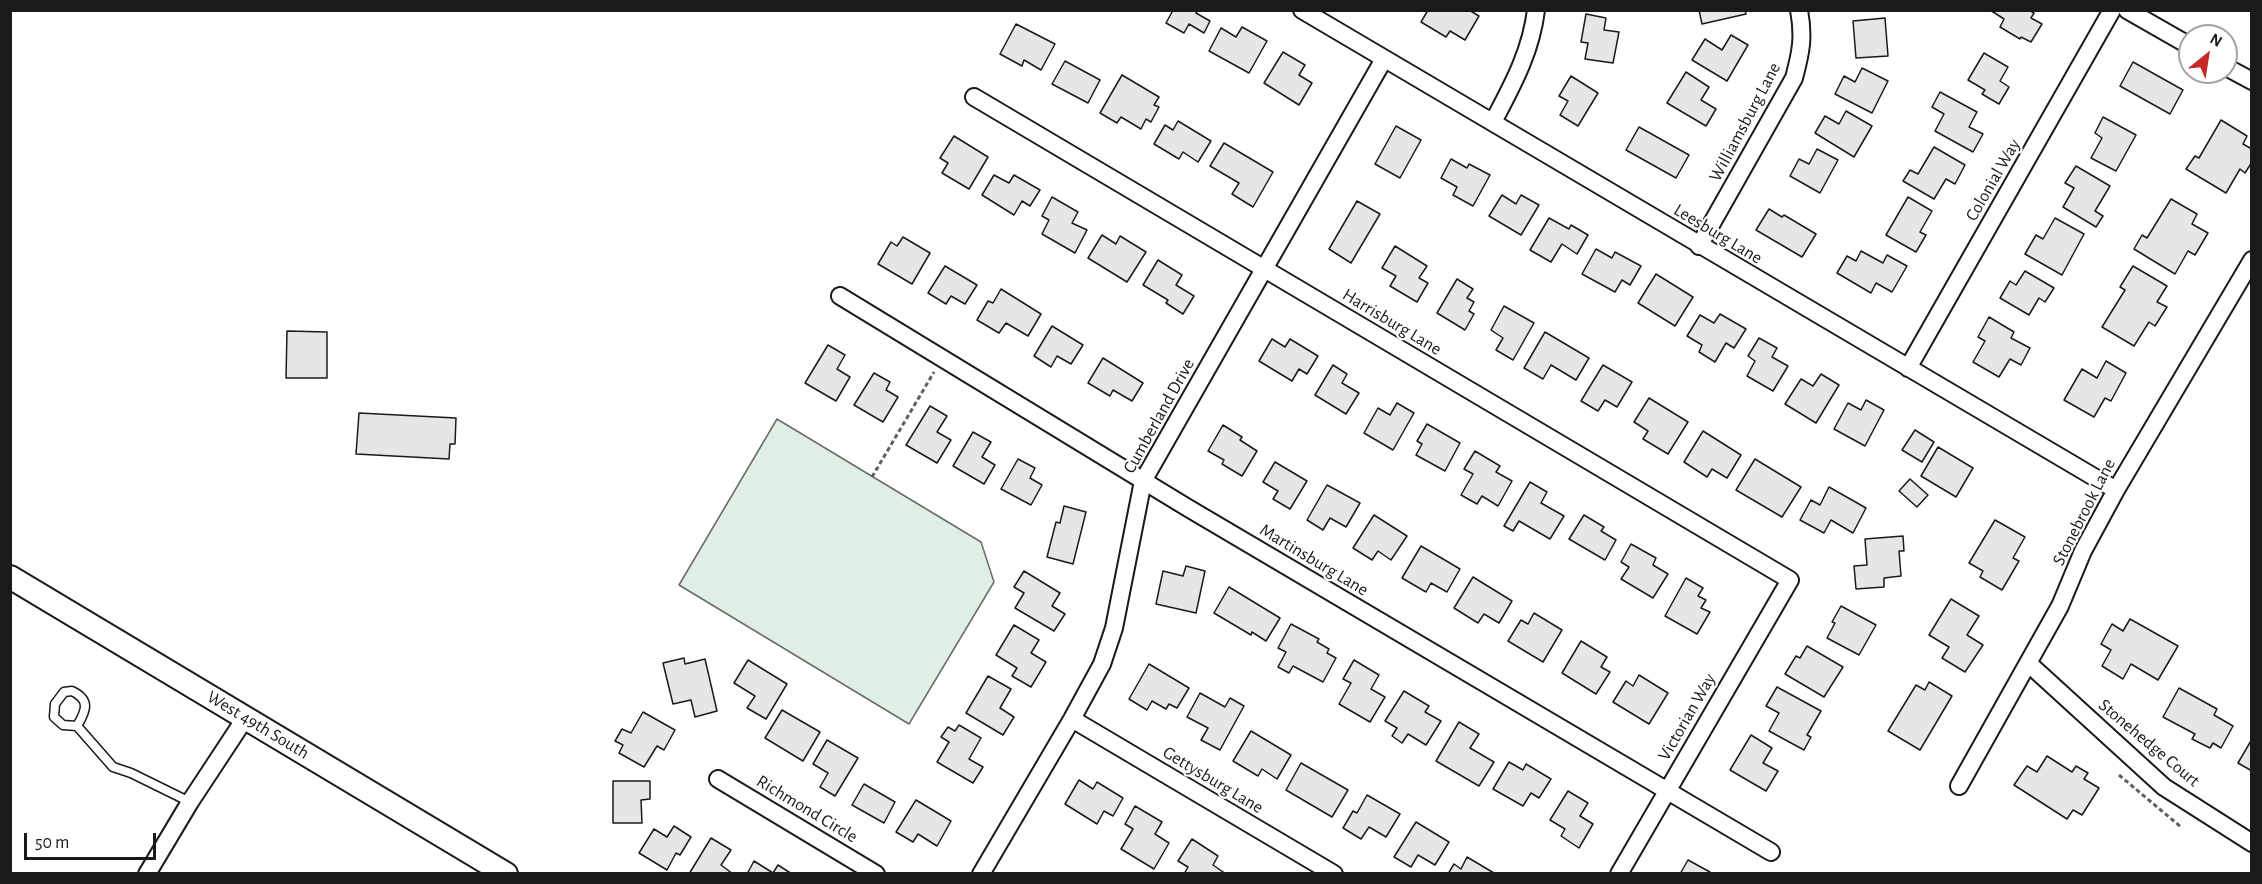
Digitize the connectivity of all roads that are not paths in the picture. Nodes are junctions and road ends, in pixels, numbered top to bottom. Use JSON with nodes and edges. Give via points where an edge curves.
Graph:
{"nodes":[{"id":1,"x":1302,"y":10,"type":"edge"},
{"id":2,"x":1536,"y":10,"type":"edge"},
{"id":3,"x":1799,"y":10,"type":"edge"},
{"id":4,"x":2112,"y":10,"type":"edge"},
{"id":5,"x":2127,"y":10,"type":"edge"},
{"id":6,"x":2178,"y":39,"type":"edge"},
{"id":7,"x":1384,"y":59,"type":"junction"},
{"id":8,"x":2238,"y":73,"type":"edge"},
{"id":9,"x":2252,"y":81,"type":"edge"},
{"id":10,"x":974,"y":97,"type":"dead end"},
{"id":11,"x":1493,"y":122,"type":"junction"},
{"id":12,"x":1699,"y":246,"type":"junction"},
{"id":13,"x":2252,"y":260,"type":"edge"},
{"id":14,"x":1264,"y":269,"type":"junction"},
{"id":15,"x":840,"y":296,"type":"dead end"},
{"id":16,"x":1908,"y":368,"type":"junction"},
{"id":17,"x":1143,"y":481,"type":"junction"},
{"id":18,"x":2116,"y":490,"type":"junction"},
{"id":19,"x":10,"y":577,"type":"edge"},
{"id":20,"x":1790,"y":580,"type":"joint"},
{"id":21,"x":2028,"y":663,"type":"junction"},
{"id":22,"x":246,"y":717,"type":"junction"},
{"id":23,"x":1072,"y":719,"type":"junction"},
{"id":24,"x":77,"y":726,"type":"junction"},
{"id":25,"x":718,"y":778,"type":"dead end"},
{"id":26,"x":1959,"y":786,"type":"dead end"},
{"id":27,"x":1666,"y":792,"type":"junction"},
{"id":28,"x":190,"y":802,"type":"junction"},
{"id":29,"x":2252,"y":843,"type":"edge"},
{"id":30,"x":1771,"y":852,"type":"dead end"},
{"id":31,"x":147,"y":873,"type":"edge"},
{"id":32,"x":506,"y":873,"type":"edge"},
{"id":33,"x":876,"y":873,"type":"edge"},
{"id":34,"x":981,"y":873,"type":"edge"},
{"id":35,"x":1334,"y":873,"type":"edge"},
{"id":36,"x":1619,"y":873,"type":"edge"}],
"edges":[{"from":1,"to":7,"type":"street","name":"Leesburg Lane"},
{"from":2,"to":11,"type":"street","via":[[1521,68]]},
{"from":3,"to":12,"type":"street","name":"Williamsburg Lane","via":[[1802,48],[1794,78]]},
{"from":4,"to":16,"type":"street","name":"Colonial Way"},
{"from":5,"to":6,"type":"street"},
{"from":7,"to":11,"type":"street","name":"Leesburg Lane"},
{"from":7,"to":14,"type":"street","name":"Cumberland Drive"},
{"from":8,"to":9,"type":"street"},
{"from":10,"to":14,"type":"street","name":"Harrisburg Lane"},
{"from":11,"to":12,"type":"street","name":"Leesburg Lane"},
{"from":12,"to":16,"type":"street","name":"Leesburg Lane"},
{"from":13,"to":18,"type":"street","name":"Stonebrook Lane"},
{"from":14,"to":17,"type":"street","name":"Cumberland Drive"},
{"from":14,"to":20,"type":"street","name":"Harrisburg Lane"},
{"from":15,"to":17,"type":"street","name":"Martinsburg Lane"},
{"from":16,"to":18,"type":"street","name":"Leesburg Lane"},
{"from":17,"to":23,"type":"street","name":"Cumberland Drive","via":[[1114,628],[1102,664]]},
{"from":17,"to":27,"type":"street","name":"Martinsburg Lane"},
{"from":18,"to":21,"type":"street","name":"Stonebrook Lane"},
{"from":19,"to":22,"type":"street","name":"West 49th South"},
{"from":20,"to":27,"type":"street","name":"Victorian Way"},
{"from":21,"to":26,"type":"street","name":"Stonebrook Lane"},
{"from":21,"to":29,"type":"street","name":"Stonehedge Court","via":[[2164,787]]},
{"from":22,"to":28,"type":"street"},
{"from":22,"to":32,"type":"street","name":"West 49th South"},
{"from":23,"to":34,"type":"street","name":"Cumberland Drive"},
{"from":23,"to":35,"type":"street","name":"Gettysburg Lane"},
{"from":24,"to":24,"type":"lane","via":[[63,725],[54,717],[55,704],[64,692],[79,694],[85,703],[86,712]]},
{"from":24,"to":28,"type":"lane","via":[[114,767]]},
{"from":25,"to":33,"type":"street","name":"Richmond Circle"},
{"from":27,"to":30,"type":"street","name":"Martinsburg Lane"},
{"from":27,"to":36,"type":"street","name":"Victorian Way"},
{"from":28,"to":31,"type":"street"}]}
